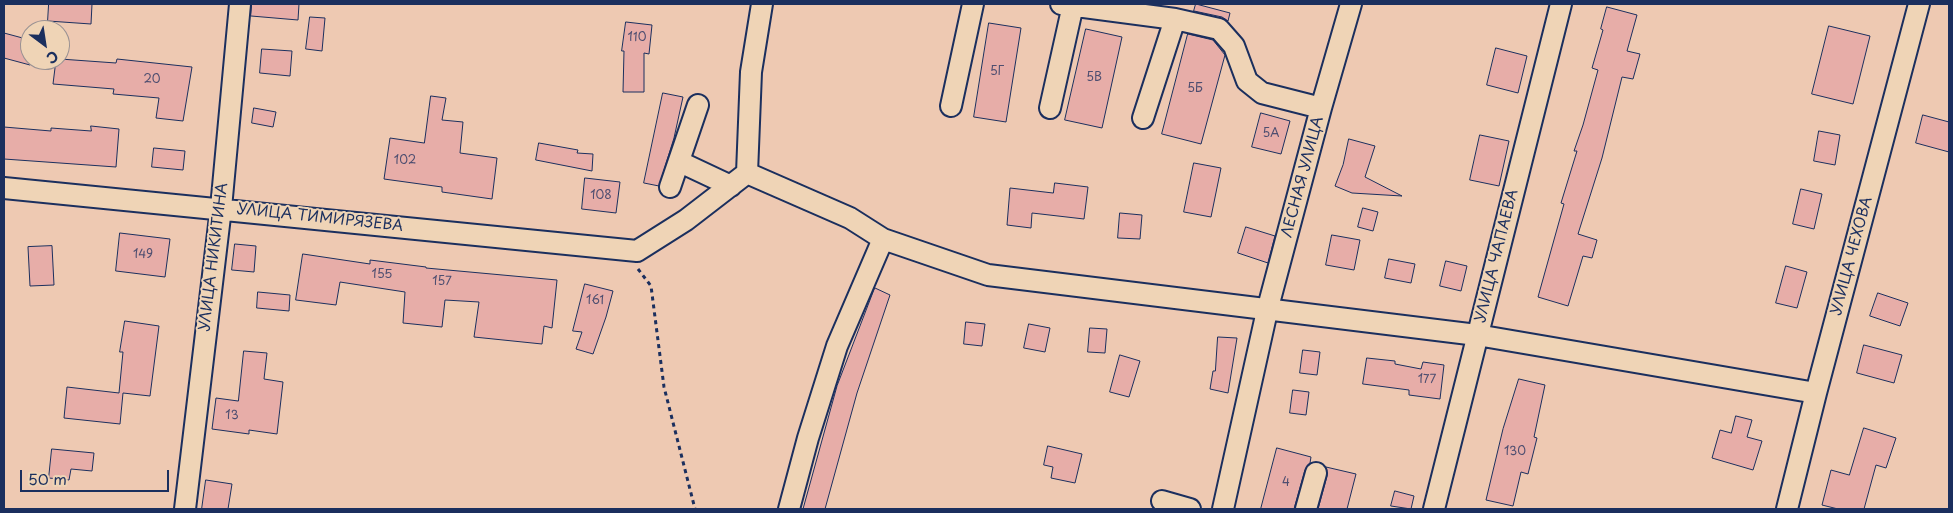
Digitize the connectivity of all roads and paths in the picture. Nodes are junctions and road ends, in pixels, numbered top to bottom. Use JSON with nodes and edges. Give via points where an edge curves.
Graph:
{"nodes":[{"id":1,"x":240,"y":4,"type":"edge"},
{"id":2,"x":762,"y":4,"type":"edge"},
{"id":3,"x":973,"y":4,"type":"edge"},
{"id":4,"x":1067,"y":4,"type":"edge"},
{"id":5,"x":1351,"y":4,"type":"edge"},
{"id":6,"x":1561,"y":4,"type":"edge"},
{"id":7,"x":1919,"y":4,"type":"edge"},
{"id":8,"x":1175,"y":19,"type":"junction"},
{"id":9,"x":698,"y":105,"type":"dead end"},
{"id":10,"x":950,"y":106,"type":"dead end"},
{"id":11,"x":1050,"y":108,"type":"dead end"},
{"id":12,"x":1321,"y":108,"type":"junction"},
{"id":13,"x":1143,"y":118,"type":"dead end"},
{"id":14,"x":680,"y":162,"type":"junction"},
{"id":15,"x":747,"y":173,"type":"junction"},
{"id":16,"x":730,"y":186,"type":"junction"},
{"id":17,"x":670,"y":187,"type":"dead end"},
{"id":18,"x":4,"y":188,"type":"edge"},
{"id":19,"x":221,"y":208,"type":"junction"},
{"id":20,"x":883,"y":239,"type":"junction"},
{"id":21,"x":631,"y":250,"type":"junction"},
{"id":22,"x":1267,"y":311,"type":"junction"},
{"id":23,"x":1477,"y":335,"type":"junction"},
{"id":24,"x":1816,"y":393,"type":"junction"},
{"id":25,"x":1316,"y":473,"type":"dead end"},
{"id":26,"x":1162,"y":501,"type":"dead end"},
{"id":27,"x":185,"y":509,"type":"edge"},
{"id":28,"x":695,"y":509,"type":"edge"},
{"id":29,"x":789,"y":509,"type":"edge"},
{"id":30,"x":1190,"y":509,"type":"edge"},
{"id":31,"x":1223,"y":509,"type":"edge"},
{"id":32,"x":1306,"y":509,"type":"edge"},
{"id":33,"x":1434,"y":509,"type":"edge"},
{"id":34,"x":1787,"y":509,"type":"edge"}],
"edges":[{"from":1,"to":19,"type":"street","name":"УЛИЦА НИКИТИНА"},
{"from":2,"to":15,"type":"street","via":[[751,72]]},
{"from":3,"to":10,"type":"street"},
{"from":4,"to":8,"type":"street","name":"ЛЕСНАЯ УЛИЦА"},
{"from":4,"to":11,"type":"street"},
{"from":5,"to":12,"type":"street"},
{"from":6,"to":23,"type":"street","name":"УЛИЦА ЧАПАЕВА"},
{"from":7,"to":24,"type":"street","name":"УЛИЦА ЧЕХОВА"},
{"from":8,"to":12,"type":"street","name":"ЛЕСНАЯ УЛИЦА","via":[[1220,29],[1234,46],[1247,81],[1262,93]]},
{"from":8,"to":13,"type":"street"},
{"from":9,"to":14,"type":"street"},
{"from":12,"to":22,"type":"street","name":"ЛЕСНАЯ УЛИЦА"},
{"from":14,"to":16,"type":"street"},
{"from":14,"to":17,"type":"street"},
{"from":15,"to":16,"type":"street"},
{"from":15,"to":20,"type":"street","via":[[850,218]]},
{"from":16,"to":21,"type":"street","via":[[686,220]]},
{"from":18,"to":19,"type":"street","name":"УЛИЦА ТИМИРЯЗЕВА"},
{"from":19,"to":21,"type":"street","name":"УЛИЦА ТИМИРЯЗЕВА"},
{"from":19,"to":27,"type":"street","name":"УЛИЦА НИКИТИНА"},
{"from":20,"to":22,"type":"street","via":[[988,275]]},
{"from":20,"to":29,"type":"street","via":[[837,346]]},
{"from":21,"to":28,"type":"path","via":[[651,286],[664,387]]},
{"from":22,"to":23,"type":"street"},
{"from":22,"to":31,"type":"street","name":"ЛЕСНАЯ УЛИЦА"},
{"from":23,"to":24,"type":"street"},
{"from":23,"to":33,"type":"street","name":"УЛИЦА ЧАПАЕВА"},
{"from":24,"to":34,"type":"street","name":"УЛИЦА ЧЕХОВА"},
{"from":25,"to":32,"type":"street"},
{"from":26,"to":30,"type":"street"}]}
